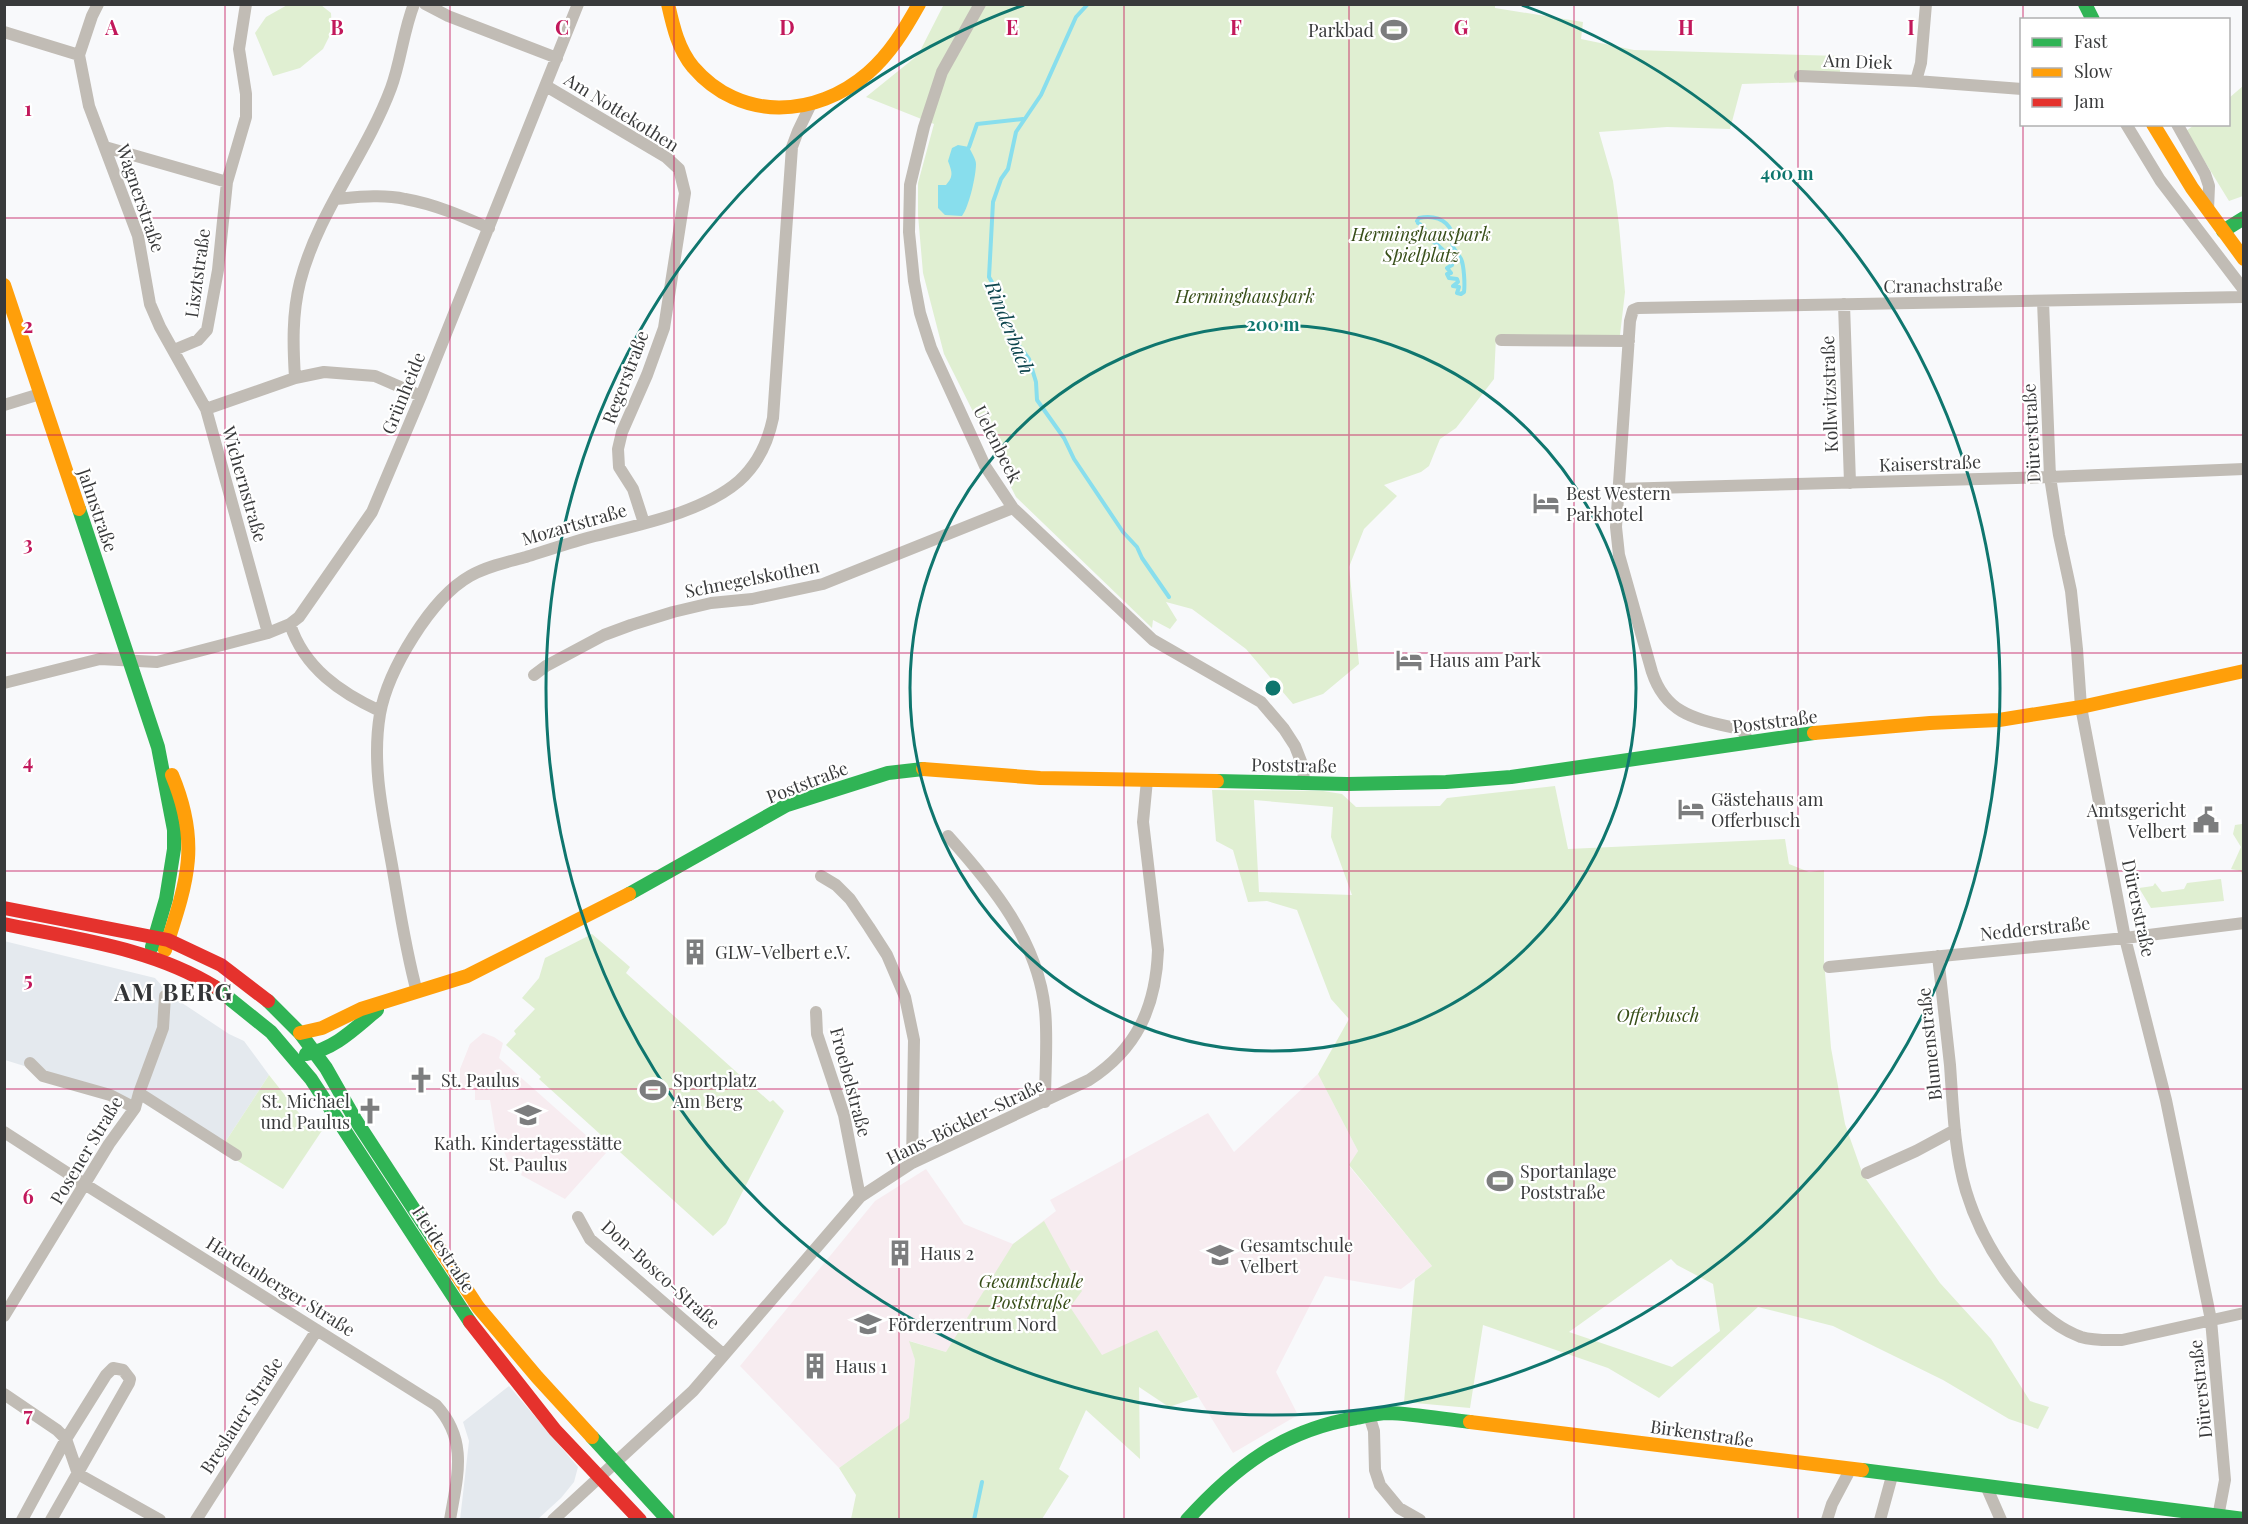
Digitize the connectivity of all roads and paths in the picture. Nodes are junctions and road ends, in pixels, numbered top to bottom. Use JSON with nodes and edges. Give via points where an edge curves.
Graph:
{"nodes":[{"id":1,"x":98,"y":4,"type":"edge"},
{"id":2,"x":246,"y":4,"type":"edge"},
{"id":3,"x":414,"y":4,"type":"edge"},
{"id":4,"x":425,"y":4,"type":"edge"},
{"id":5,"x":578,"y":4,"type":"edge"},
{"id":6,"x":668,"y":4,"type":"edge"},
{"id":7,"x":919,"y":4,"type":"edge"},
{"id":8,"x":980,"y":4,"type":"edge"},
{"id":9,"x":1926,"y":4,"type":"edge"},
{"id":10,"x":2085,"y":4,"type":"edge"},
{"id":11,"x":2092,"y":18,"type":"edge"},
{"id":12,"x":4,"y":32,"type":"edge"},
{"id":13,"x":79,"y":55,"type":"junction"},
{"id":14,"x":557,"y":58,"type":"junction"},
{"id":15,"x":1800,"y":76,"type":"dead end"},
{"id":16,"x":1916,"y":81,"type":"junction"},
{"id":17,"x":546,"y":86,"type":"junction"},
{"id":18,"x":2020,"y":89,"type":"edge"},
{"id":19,"x":811,"y":104,"type":"junction"},
{"id":20,"x":2127,"y":126,"type":"edge"},
{"id":21,"x":2154,"y":126,"type":"edge"},
{"id":22,"x":2178,"y":126,"type":"edge"},
{"id":23,"x":105,"y":147,"type":"junction"},
{"id":24,"x":679,"y":169,"type":"joint"},
{"id":25,"x":2160,"y":180,"type":"junction"},
{"id":26,"x":227,"y":182,"type":"junction"},
{"id":27,"x":2192,"y":188,"type":"junction"},
{"id":28,"x":335,"y":199,"type":"junction"},
{"id":29,"x":2208,"y":210,"type":"junction"},
{"id":30,"x":2244,"y":218,"type":"edge"},
{"id":31,"x":489,"y":228,"type":"junction"},
{"id":32,"x":2223,"y":231,"type":"junction"},
{"id":33,"x":2244,"y":259,"type":"edge"},
{"id":34,"x":4,"y":285,"type":"edge"},
{"id":35,"x":2244,"y":290,"type":"edge"},
{"id":36,"x":2244,"y":297,"type":"edge"},
{"id":37,"x":2043,"y":301,"type":"junction"},
{"id":38,"x":1844,"y":304,"type":"junction"},
{"id":39,"x":1501,"y":340,"type":"dead end"},
{"id":40,"x":1629,"y":341,"type":"junction"},
{"id":41,"x":174,"y":350,"type":"junction"},
{"id":42,"x":295,"y":378,"type":"junction"},
{"id":43,"x":40,"y":394,"type":"junction"},
{"id":44,"x":421,"y":396,"type":"junction"},
{"id":45,"x":4,"y":405,"type":"edge"},
{"id":46,"x":206,"y":410,"type":"junction"},
{"id":47,"x":2244,"y":469,"type":"edge"},
{"id":48,"x":2050,"y":477,"type":"junction"},
{"id":49,"x":1850,"y":483,"type":"junction"},
{"id":50,"x":1618,"y":489,"type":"junction"},
{"id":51,"x":1013,"y":508,"type":"junction"},
{"id":52,"x":644,"y":523,"type":"junction"},
{"id":53,"x":290,"y":624,"type":"junction"},
{"id":54,"x":268,"y":633,"type":"junction"},
{"id":55,"x":131,"y":662,"type":"junction"},
{"id":56,"x":2244,"y":671,"type":"edge"},
{"id":57,"x":534,"y":675,"type":"dead end"},
{"id":58,"x":4,"y":683,"type":"edge"},
{"id":59,"x":2081,"y":707,"type":"junction"},
{"id":60,"x":381,"y":711,"type":"junction"},
{"id":61,"x":1748,"y":741,"type":"junction"},
{"id":62,"x":1147,"y":780,"type":"junction"},
{"id":63,"x":1303,"y":783,"type":"junction"},
{"id":64,"x":948,"y":836,"type":"dead end"},
{"id":65,"x":821,"y":876,"type":"dead end"},
{"id":66,"x":4,"y":908,"type":"edge"},
{"id":67,"x":2244,"y":923,"type":"edge"},
{"id":68,"x":4,"y":924,"type":"edge"},
{"id":69,"x":162,"y":938,"type":"junction"},
{"id":70,"x":2125,"y":938,"type":"junction"},
{"id":71,"x":1938,"y":956,"type":"junction"},
{"id":72,"x":156,"y":959,"type":"junction"},
{"id":73,"x":1829,"y":967,"type":"dead end"},
{"id":74,"x":417,"y":992,"type":"junction"},
{"id":75,"x":165,"y":996,"type":"dead end"},
{"id":76,"x":388,"y":1001,"type":"junction"},
{"id":77,"x":816,"y":1012,"type":"dead end"},
{"id":78,"x":300,"y":1033,"type":"junction"},
{"id":79,"x":290,"y":1053,"type":"junction"},
{"id":80,"x":315,"y":1053,"type":"junction"},
{"id":81,"x":30,"y":1064,"type":"dead end"},
{"id":82,"x":139,"y":1093,"type":"junction"},
{"id":83,"x":1045,"y":1102,"type":"junction"},
{"id":84,"x":135,"y":1108,"type":"junction"},
{"id":85,"x":1955,"y":1130,"type":"junction"},
{"id":86,"x":4,"y":1132,"type":"edge"},
{"id":87,"x":236,"y":1155,"type":"dead end"},
{"id":88,"x":912,"y":1163,"type":"junction"},
{"id":89,"x":1868,"y":1173,"type":"dead end"},
{"id":90,"x":86,"y":1185,"type":"junction"},
{"id":91,"x":860,"y":1197,"type":"junction"},
{"id":92,"x":578,"y":1217,"type":"dead end"},
{"id":93,"x":9,"y":1299,"type":"edge"},
{"id":94,"x":2244,"y":1313,"type":"edge"},
{"id":95,"x":4,"y":1316,"type":"edge"},
{"id":96,"x":2211,"y":1320,"type":"junction"},
{"id":97,"x":317,"y":1330,"type":"junction"},
{"id":98,"x":724,"y":1354,"type":"junction"},
{"id":99,"x":4,"y":1394,"type":"edge"},
{"id":100,"x":1369,"y":1415,"type":"junction"},
{"id":101,"x":66,"y":1439,"type":"junction"},
{"id":102,"x":614,"y":1462,"type":"junction"},
{"id":103,"x":1850,"y":1470,"type":"junction"},
{"id":104,"x":78,"y":1474,"type":"junction"},
{"id":105,"x":599,"y":1476,"type":"junction"},
{"id":106,"x":1892,"y":1476,"type":"junction"},
{"id":107,"x":1988,"y":1488,"type":"junction"},
{"id":108,"x":2218,"y":1517,"type":"junction"},
{"id":109,"x":2244,"y":1519,"type":"edge"},
{"id":110,"x":22,"y":1520,"type":"edge"},
{"id":111,"x":51,"y":1520,"type":"edge"},
{"id":112,"x":160,"y":1520,"type":"edge"},
{"id":113,"x":196,"y":1520,"type":"edge"},
{"id":114,"x":450,"y":1520,"type":"edge"},
{"id":115,"x":553,"y":1520,"type":"edge"},
{"id":116,"x":640,"y":1520,"type":"edge"},
{"id":117,"x":668,"y":1520,"type":"edge"},
{"id":118,"x":1187,"y":1520,"type":"edge"},
{"id":119,"x":1420,"y":1520,"type":"edge"},
{"id":120,"x":1827,"y":1520,"type":"edge"},
{"id":121,"x":1880,"y":1520,"type":"edge"},
{"id":122,"x":2001,"y":1520,"type":"edge"}],
"edges":[{"from":1,"to":13,"type":"street"},
{"from":2,"to":26,"type":"street","name":"Lisztstraße","via":[[239,49],[246,117]]},
{"from":3,"to":28,"type":"street","via":[[391,88]]},
{"from":4,"to":14,"type":"street"},
{"from":5,"to":14,"type":"street","name":"Grünheide"},
{"from":6,"to":19,"type":"street","via":[[676,41],[685,59],[711,86],[761,107],[795,108]]},
{"from":7,"to":19,"type":"street","via":[[900,39],[880,63],[856,82]]},
{"from":8,"to":51,"type":"street","name":"Uelenbeek","via":[[942,72],[924,127],[910,185],[909,232],[914,281],[931,348],[985,466]]},
{"from":9,"to":16,"type":"street","name":"Am Diek"},
{"from":10,"to":11,"type":"street"},
{"from":12,"to":13,"type":"street"},
{"from":13,"to":23,"type":"street","name":"Wagnerstraße","via":[[89,106]]},
{"from":14,"to":17,"type":"street","name":"Grünheide"},
{"from":15,"to":16,"type":"street","name":"Am Diek"},
{"from":16,"to":18,"type":"street","name":"Am Diek"},
{"from":17,"to":24,"type":"street","name":"Am Nottekothen","via":[[666,157]]},
{"from":17,"to":31,"type":"street","name":"Grünheide"},
{"from":19,"to":52,"type":"street","name":"Mozartstraße","via":[[792,147],[769,436],[748,472],[725,491]]},
{"from":20,"to":25,"type":"street"},
{"from":21,"to":27,"type":"street"},
{"from":22,"to":29,"type":"street","via":[[2205,174]]},
{"from":23,"to":26,"type":"street"},
{"from":23,"to":41,"type":"street","name":"Wagnerstraße","via":[[138,236],[150,303]]},
{"from":24,"to":52,"type":"street","name":"Regerstraße","via":[[685,193],[664,328],[618,449],[619,467],[633,489]]},
{"from":25,"to":27,"type":"street"},
{"from":25,"to":35,"type":"street"},
{"from":26,"to":41,"type":"street","name":"Lisztstraße","via":[[207,330],[198,340]]},
{"from":27,"to":29,"type":"street"},
{"from":28,"to":31,"type":"street","via":[[404,198]]},
{"from":28,"to":42,"type":"street","via":[[300,282],[293,344]]},
{"from":29,"to":32,"type":"street"},
{"from":30,"to":32,"type":"street"},
{"from":31,"to":44,"type":"street","name":"Grünheide"},
{"from":32,"to":33,"type":"street"},
{"from":34,"to":43,"type":"street","name":"Jahnstraße"},
{"from":36,"to":37,"type":"street","name":"Cranachstraße"},
{"from":37,"to":38,"type":"street","name":"Cranachstraße"},
{"from":37,"to":48,"type":"street","name":"Dürerstraße"},
{"from":38,"to":40,"type":"street","name":"Cranachstraße","via":[[1642,308],[1634,310],[1631,316]]},
{"from":38,"to":49,"type":"street","name":"Kollwitzstraße"},
{"from":39,"to":40,"type":"street"},
{"from":40,"to":50,"type":"street"},
{"from":41,"to":46,"type":"street","name":"Wichernstraße"},
{"from":42,"to":44,"type":"street","via":[[324,372],[375,376]]},
{"from":42,"to":46,"type":"street"},
{"from":43,"to":45,"type":"street"},
{"from":43,"to":55,"type":"street","name":"Jahnstraße"},
{"from":44,"to":53,"type":"street","name":"Grünheide","via":[[372,512],[311,601]]},
{"from":46,"to":54,"type":"street","name":"Wichernstraße"},
{"from":47,"to":48,"type":"street","name":"Kaiserstraße"},
{"from":48,"to":49,"type":"street","name":"Kaiserstraße"},
{"from":48,"to":59,"type":"street","name":"Dürerstraße","via":[[2071,591]]},
{"from":49,"to":50,"type":"street","name":"Kaiserstraße"},
{"from":50,"to":61,"type":"street","via":[[1619,555],[1655,682],[1669,704],[1680,712],[1743,731]]},
{"from":51,"to":57,"type":"street","name":"Schnegelskothen","via":[[823,584],[711,603],[631,625],[604,635]]},
{"from":51,"to":63,"type":"street","name":"Uelenbeek","via":[[1153,640],[1261,702],[1295,746],[1304,769]]},
{"from":52,"to":60,"type":"street","name":"Mozartstraße","via":[[470,576],[433,610],[406,650]]},
{"from":53,"to":54,"type":"street","name":"Grünheide"},
{"from":53,"to":60,"type":"street","via":[[295,640],[331,683]]},
{"from":54,"to":55,"type":"street","name":"Grünheide","via":[[157,662]]},
{"from":55,"to":58,"type":"street","name":"Grünheide","via":[[100,659]]},
{"from":55,"to":69,"type":"street","name":"Jahnstraße","via":[[158,747],[174,830]]},
{"from":56,"to":59,"type":"street","name":"Poststraße"},
{"from":59,"to":61,"type":"street","name":"Poststraße","via":[[1999,720]]},
{"from":59,"to":70,"type":"street","name":"Dürerstraße"},
{"from":60,"to":74,"type":"street","name":"Mozartstraße","via":[[378,782]]},
{"from":61,"to":63,"type":"street","name":"Poststraße","via":[[1511,777],[1424,783]]},
{"from":62,"to":63,"type":"street","name":"Poststraße"},
{"from":62,"to":74,"type":"street","name":"Poststraße","via":[[912,769],[858,781],[787,806],[660,878],[477,971]]},
{"from":62,"to":83,"type":"street","name":"Hans-Böckler-Straße","via":[[1143,822],[1158,950],[1155,989],[1149,1008],[1134,1038],[1113,1062],[1089,1080]]},
{"from":64,"to":83,"type":"street","via":[[1005,906],[1032,955],[1046,1026]]},
{"from":65,"to":88,"type":"street","via":[[850,899],[887,955],[905,997],[914,1040]]},
{"from":66,"to":69,"type":"street","name":"Heidestraße"},
{"from":67,"to":70,"type":"street","name":"Nedderstraße"},
{"from":68,"to":72,"type":"street","name":"Heidestraße"},
{"from":69,"to":72,"type":"street","name":"Jahnstraße"},
{"from":69,"to":78,"type":"street","name":"Heidestraße","via":[[221,965],[262,994]]},
{"from":70,"to":71,"type":"street","name":"Nedderstraße"},
{"from":70,"to":96,"type":"street","name":"Dürerstraße","via":[[2166,1101]]},
{"from":71,"to":73,"type":"street","name":"Nedderstraße"},
{"from":71,"to":85,"type":"street","name":"Blumenstraße"},
{"from":72,"to":79,"type":"street","name":"Heidestraße","via":[[195,975],[225,994],[256,1018]]},
{"from":74,"to":76,"type":"street","name":"Poststraße"},
{"from":75,"to":82,"type":"street","name":"Posener Straße","via":[[163,1028]]},
{"from":76,"to":78,"type":"street","name":"Poststraße"},
{"from":76,"to":80,"type":"street","name":"Poststraße","via":[[332,1045]]},
{"from":77,"to":91,"type":"street","name":"Froebelstraße","via":[[817,1035],[844,1115]]},
{"from":78,"to":80,"type":"street","name":"Heidestraße"},
{"from":79,"to":80,"type":"street"},
{"from":79,"to":105,"type":"street","name":"Heidestraße","via":[[338,1118],[466,1316],[555,1430]]},
{"from":80,"to":102,"type":"street","name":"Heidestraße","via":[[478,1307]]},
{"from":81,"to":84,"type":"street","via":[[43,1076],[110,1095]]},
{"from":82,"to":84,"type":"street","name":"Posener Straße"},
{"from":82,"to":87,"type":"street","name":"Posener Straße"},
{"from":83,"to":88,"type":"street","name":"Hans-Böckler-Straße"},
{"from":84,"to":90,"type":"street","name":"Posener Straße"},
{"from":85,"to":89,"type":"street"},
{"from":85,"to":96,"type":"street","name":"Blumenstraße","via":[[1965,1190],[1978,1223],[1993,1252],[2023,1293],[2049,1319],[2081,1337],[2102,1340],[2122,1340]]},
{"from":86,"to":90,"type":"street","name":"Hardenberger Straße"},
{"from":88,"to":91,"type":"street","name":"Hans-Böckler-Straße"},
{"from":90,"to":93,"type":"street","name":"Posener Straße"},
{"from":90,"to":97,"type":"street","name":"Hardenberger Straße"},
{"from":91,"to":98,"type":"street","name":"Hans-Böckler-Straße"},
{"from":92,"to":98,"type":"street","name":"Don-Bosco-Straße","via":[[590,1239]]},
{"from":93,"to":95,"type":"street","name":"Posener Straße"},
{"from":94,"to":96,"type":"street","name":"Blumenstraße"},
{"from":96,"to":108,"type":"street","name":"Dürerstraße","via":[[2225,1480]]},
{"from":97,"to":113,"type":"street","name":"Breslauer Straße"},
{"from":97,"to":114,"type":"street","name":"Hardenberger Straße","via":[[429,1399],[449,1420],[459,1460]]},
{"from":98,"to":102,"type":"street","name":"Hans-Böckler-Straße","via":[[693,1391]]},
{"from":99,"to":101,"type":"street"},
{"from":100,"to":103,"type":"street","name":"Birkenstraße","via":[[1416,1416]]},
{"from":100,"to":118,"type":"street","name":"Birkenstraße","via":[[1331,1422],[1277,1444],[1216,1488]]},
{"from":100,"to":119,"type":"street","via":[[1380,1485],[1400,1508]]},
{"from":101,"to":104,"type":"street"},
{"from":101,"to":104,"type":"street","via":[[109,1371],[123,1370],[130,1378],[129,1383]]},
{"from":101,"to":110,"type":"street"},
{"from":102,"to":105,"type":"street","name":"Hans-Böckler-Straße"},
{"from":102,"to":117,"type":"street","name":"Heidestraße"},
{"from":103,"to":106,"type":"street","name":"Birkenstraße"},
{"from":103,"to":120,"type":"street"},
{"from":104,"to":111,"type":"street"},
{"from":104,"to":112,"type":"street"},
{"from":105,"to":115,"type":"street","name":"Hans-Böckler-Straße"},
{"from":105,"to":116,"type":"street","name":"Heidestraße"},
{"from":106,"to":107,"type":"street","name":"Birkenstraße"},
{"from":106,"to":121,"type":"street"},
{"from":107,"to":108,"type":"street","name":"Birkenstraße"},
{"from":107,"to":122,"type":"street"},
{"from":108,"to":109,"type":"street","name":"Birkenstraße"}]}
